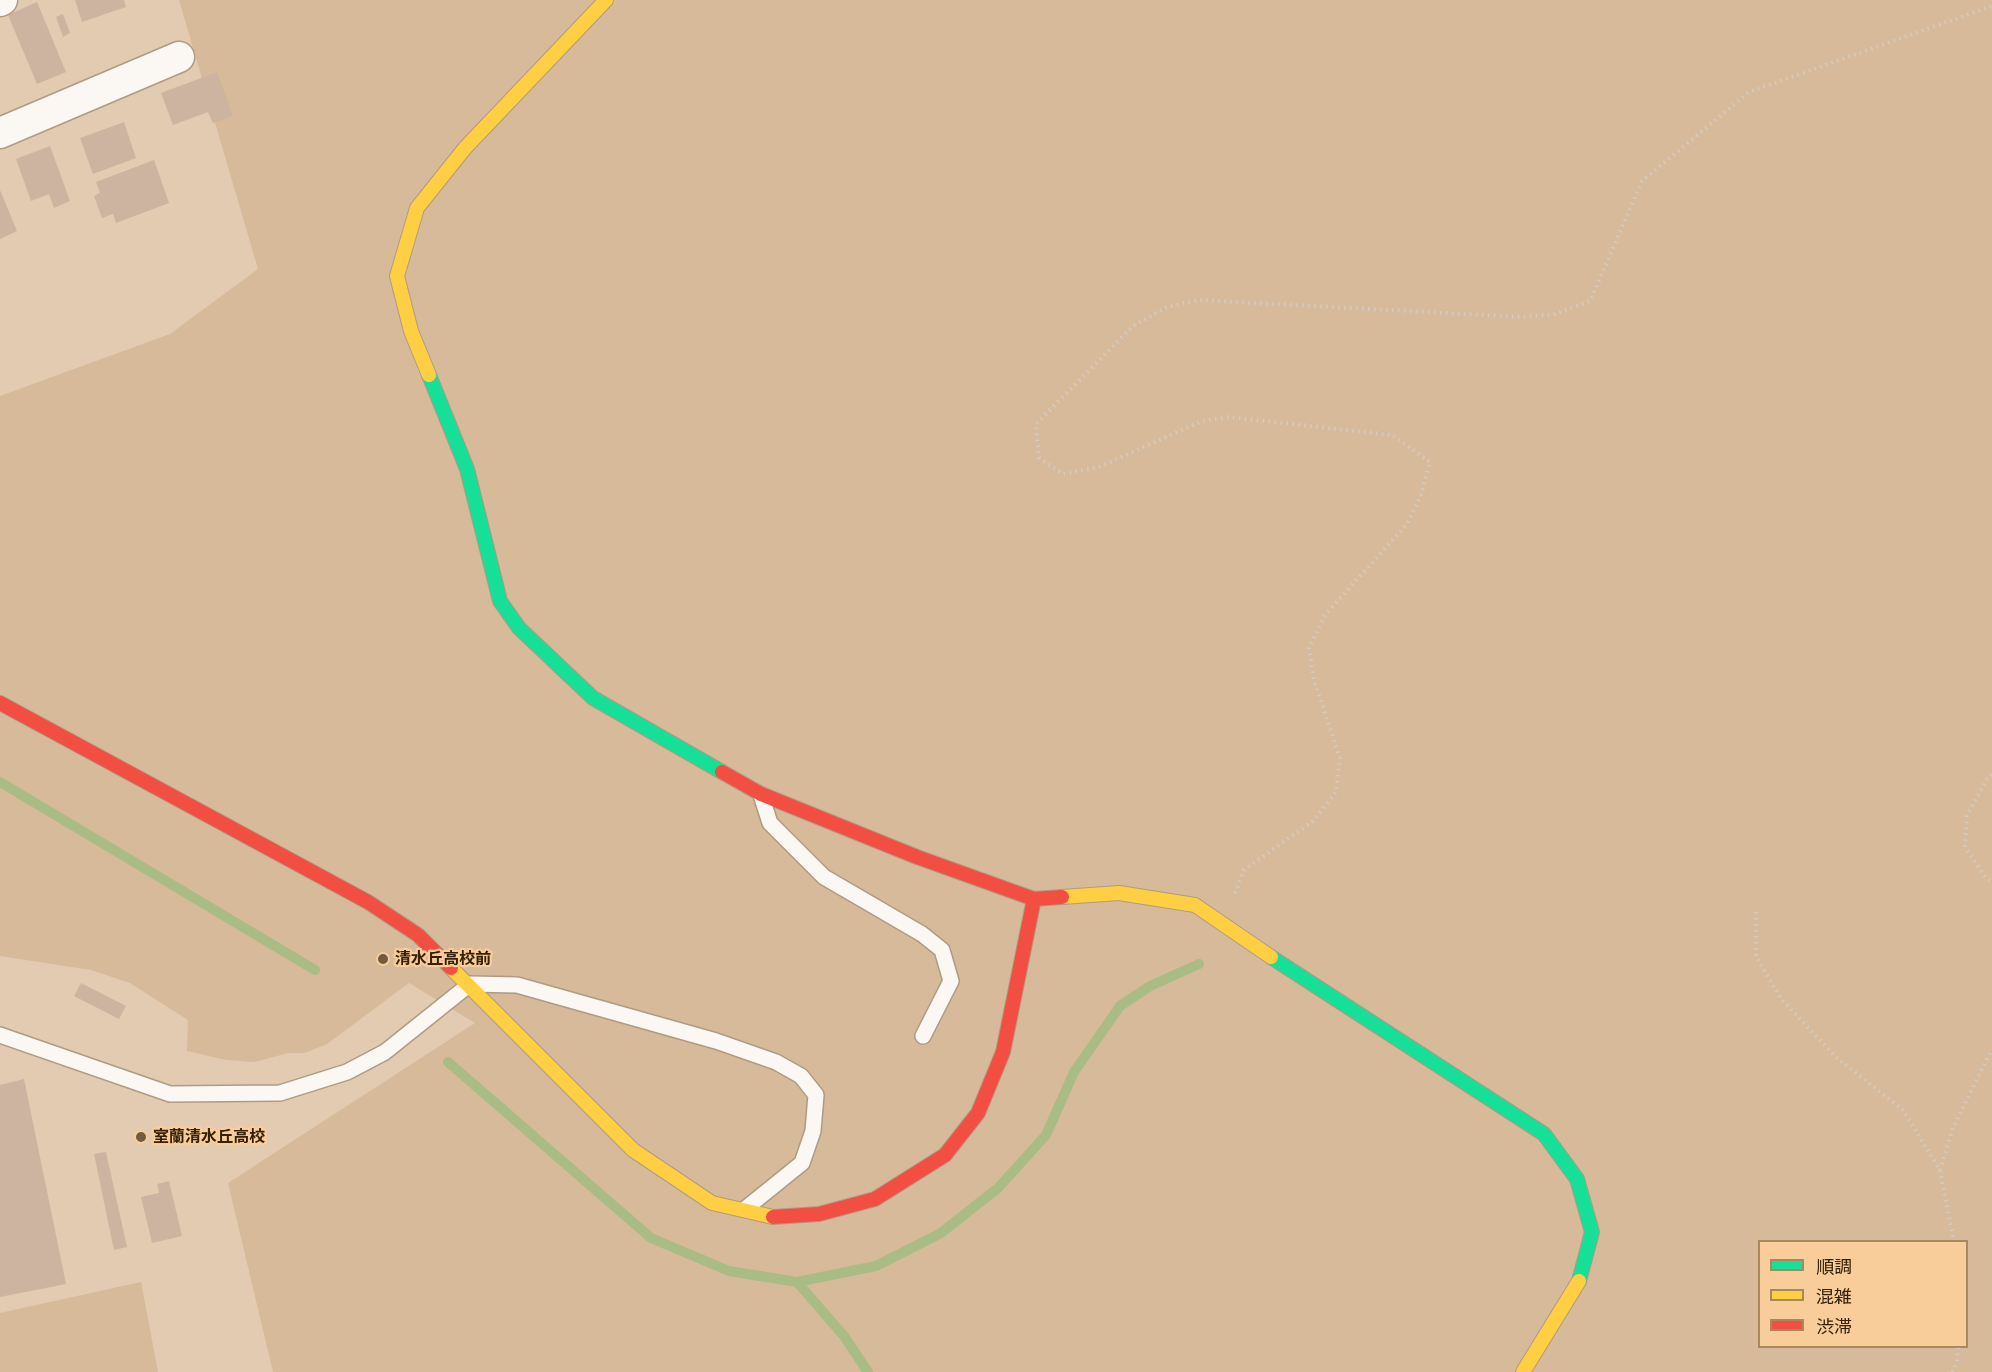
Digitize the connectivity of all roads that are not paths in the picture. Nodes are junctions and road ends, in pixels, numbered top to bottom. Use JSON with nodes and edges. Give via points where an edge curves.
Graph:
{"nodes":[{"id":1,"x":606,"y":0,"type":"edge"},
{"id":2,"x":179,"y":57,"type":"dead end"},
{"id":3,"x":3,"y":123,"type":"edge"},
{"id":4,"x":0,"y":703,"type":"edge"},
{"id":5,"x":761,"y":794,"type":"junction"},
{"id":6,"x":1034,"y":899,"type":"junction"},
{"id":7,"x":470,"y":984,"type":"junction"},
{"id":8,"x":0,"y":1035,"type":"edge"},
{"id":9,"x":923,"y":1036,"type":"dead end"},
{"id":10,"x":744,"y":1210,"type":"junction"},
{"id":11,"x":1523,"y":1372,"type":"edge"}],
"edges":[{"from":1,"to":5,"type":"street","via":[[465,147],[417,208],[397,276],[411,331],[467,469],[500,601],[519,628],[593,698]]},
{"from":2,"to":3,"type":"street"},
{"from":4,"to":7,"type":"street","via":[[368,902],[418,935]]},
{"from":5,"to":6,"type":"street"},
{"from":5,"to":9,"type":"lane","via":[[770,823],[824,877],[922,934],[942,950],[951,981]]},
{"from":6,"to":10,"type":"street","via":[[1003,1052],[978,1113],[945,1155],[875,1199],[819,1214],[773,1217]]},
{"from":6,"to":11,"type":"street","via":[[1119,893],[1195,906],[1544,1134],[1577,1179],[1592,1232],[1580,1279]]},
{"from":7,"to":8,"type":"lane","via":[[385,1052],[347,1072],[280,1093],[170,1094]]},
{"from":7,"to":10,"type":"street","via":[[633,1150],[712,1203]]},
{"from":7,"to":10,"type":"lane","via":[[518,985],[716,1041],[776,1062],[801,1076],[816,1095],[813,1131],[802,1163]]}]}
